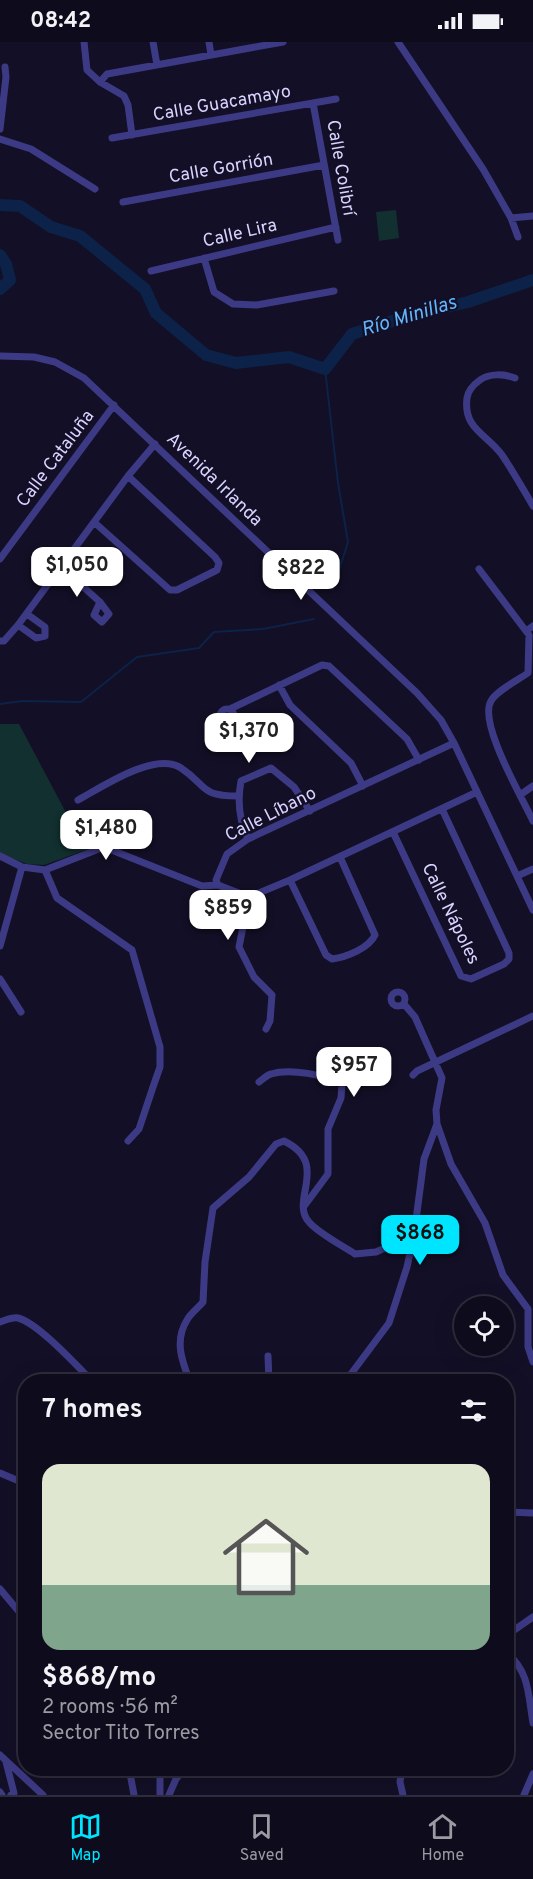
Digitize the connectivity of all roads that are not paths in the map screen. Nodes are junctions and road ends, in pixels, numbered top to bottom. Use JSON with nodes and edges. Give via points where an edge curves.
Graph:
{"nodes":[{"id":1,"x":84,"y":42,"type":"edge"},
{"id":2,"x":153,"y":42,"type":"edge"},
{"id":3,"x":209,"y":42,"type":"edge"},
{"id":4,"x":283,"y":42,"type":"edge"},
{"id":5,"x":398,"y":42,"type":"edge"},
{"id":6,"x":263,"y":44,"type":"edge"},
{"id":7,"x":211,"y":55,"type":"junction"},
{"id":8,"x":157,"y":65,"type":"junction"},
{"id":9,"x":5,"y":67,"type":"dead end"},
{"id":10,"x":100,"y":82,"type":"junction"},
{"id":11,"x":336,"y":99,"type":"dead end"},
{"id":12,"x":313,"y":103,"type":"junction"},
{"id":13,"x":0,"y":129,"type":"edge"},
{"id":14,"x":132,"y":135,"type":"junction"},
{"id":15,"x":112,"y":138,"type":"dead end"},
{"id":16,"x":0,"y":139,"type":"edge"},
{"id":17,"x":324,"y":165,"type":"junction"},
{"id":18,"x":95,"y":189,"type":"dead end"},
{"id":19,"x":123,"y":202,"type":"dead end"},
{"id":20,"x":533,"y":216,"type":"edge"},
{"id":21,"x":511,"y":218,"type":"junction"},
{"id":22,"x":336,"y":227,"type":"junction"},
{"id":23,"x":518,"y":237,"type":"dead end"},
{"id":24,"x":338,"y":240,"type":"dead end"},
{"id":25,"x":204,"y":258,"type":"junction"},
{"id":26,"x":151,"y":271,"type":"dead end"},
{"id":27,"x":334,"y":291,"type":"dead end"},
{"id":28,"x":0,"y":356,"type":"edge"},
{"id":29,"x":515,"y":378,"type":"dead end"},
{"id":30,"x":114,"y":405,"type":"junction"},
{"id":31,"x":155,"y":444,"type":"junction"},
{"id":32,"x":128,"y":476,"type":"junction"},
{"id":33,"x":533,"y":506,"type":"edge"},
{"id":34,"x":94,"y":522,"type":"junction"},
{"id":35,"x":0,"y":559,"type":"edge"},
{"id":36,"x":61,"y":567,"type":"junction"},
{"id":37,"x":479,"y":570,"type":"dead end"},
{"id":38,"x":100,"y":602,"type":"dead end"},
{"id":39,"x":27,"y":614,"type":"junction"},
{"id":40,"x":18,"y":625,"type":"junction"},
{"id":41,"x":533,"y":626,"type":"edge"},
{"id":42,"x":526,"y":632,"type":"junction"},
{"id":43,"x":0,"y":641,"type":"edge"},
{"id":44,"x":279,"y":685,"type":"junction"},
{"id":45,"x":230,"y":709,"type":"dead end"},
{"id":46,"x":454,"y":743,"type":"junction"},
{"id":47,"x":418,"y":760,"type":"junction"},
{"id":48,"x":363,"y":786,"type":"junction"},
{"id":49,"x":533,"y":786,"type":"edge"},
{"id":50,"x":477,"y":792,"type":"junction"},
{"id":51,"x":520,"y":795,"type":"junction"},
{"id":52,"x":238,"y":796,"type":"junction"},
{"id":53,"x":78,"y":800,"type":"dead end"},
{"id":54,"x":442,"y":809,"type":"junction"},
{"id":55,"x":310,"y":811,"type":"junction"},
{"id":56,"x":533,"y":821,"type":"edge"},
{"id":57,"x":393,"y":832,"type":"junction"},
{"id":58,"x":248,"y":839,"type":"junction"},
{"id":59,"x":0,"y":856,"type":"edge"},
{"id":60,"x":340,"y":857,"type":"junction"},
{"id":61,"x":22,"y":867,"type":"junction"},
{"id":62,"x":533,"y":869,"type":"edge"},
{"id":63,"x":45,"y":870,"type":"junction"},
{"id":64,"x":517,"y":876,"type":"junction"},
{"id":65,"x":290,"y":880,"type":"junction"},
{"id":66,"x":218,"y":885,"type":"junction"},
{"id":67,"x":249,"y":897,"type":"junction"},
{"id":68,"x":533,"y":910,"type":"edge"},
{"id":69,"x":0,"y":946,"type":"edge"},
{"id":70,"x":0,"y":980,"type":"edge"},
{"id":71,"x":404,"y":1004,"type":"dead end"},
{"id":72,"x":21,"y":1012,"type":"dead end"},
{"id":73,"x":533,"y":1016,"type":"edge"},
{"id":74,"x":266,"y":1029,"type":"dead end"},
{"id":75,"x":436,"y":1062,"type":"junction"},
{"id":76,"x":413,"y":1075,"type":"dead end"},
{"id":77,"x":259,"y":1082,"type":"dead end"},
{"id":78,"x":437,"y":1124,"type":"junction"},
{"id":79,"x":128,"y":1141,"type":"dead end"},
{"id":80,"x":303,"y":1207,"type":"junction"},
{"id":81,"x":414,"y":1235,"type":"junction"},
{"id":82,"x":0,"y":1322,"type":"edge"},
{"id":83,"x":268,"y":1356,"type":"dead end"},
{"id":84,"x":533,"y":1362,"type":"edge"},
{"id":85,"x":85,"y":1374,"type":"edge"},
{"id":86,"x":187,"y":1374,"type":"edge"},
{"id":87,"x":269,"y":1374,"type":"edge"},
{"id":88,"x":351,"y":1374,"type":"edge"},
{"id":89,"x":0,"y":1473,"type":"edge"},
{"id":90,"x":18,"y":1481,"type":"edge"},
{"id":91,"x":514,"y":1512,"type":"edge"},
{"id":92,"x":533,"y":1513,"type":"edge"},
{"id":93,"x":0,"y":1589,"type":"edge"},
{"id":94,"x":18,"y":1610,"type":"edge"},
{"id":95,"x":533,"y":1617,"type":"edge"},
{"id":96,"x":514,"y":1630,"type":"edge"},
{"id":97,"x":514,"y":1659,"type":"edge"},
{"id":98,"x":533,"y":1723,"type":"edge"},
{"id":99,"x":0,"y":1755,"type":"edge"},
{"id":100,"x":6,"y":1762,"type":"junction"},
{"id":101,"x":18,"y":1773,"type":"edge"},
{"id":102,"x":533,"y":1774,"type":"edge"},
{"id":103,"x":22,"y":1776,"type":"edge"},
{"id":104,"x":130,"y":1776,"type":"edge"},
{"id":105,"x":160,"y":1776,"type":"edge"},
{"id":106,"x":178,"y":1776,"type":"edge"},
{"id":107,"x":401,"y":1776,"type":"edge"},
{"id":108,"x":12,"y":1795,"type":"edge"},
{"id":109,"x":43,"y":1795,"type":"edge"},
{"id":110,"x":134,"y":1795,"type":"edge"},
{"id":111,"x":160,"y":1795,"type":"edge"},
{"id":112,"x":169,"y":1795,"type":"edge"},
{"id":113,"x":403,"y":1795,"type":"edge"},
{"id":114,"x":524,"y":1795,"type":"edge"}],
"edges":[{"from":1,"to":10,"type":"street","via":[[87,70]]},
{"from":2,"to":8,"type":"street"},
{"from":3,"to":7,"type":"street"},
{"from":4,"to":6,"type":"street"},
{"from":5,"to":21,"type":"street"},
{"from":6,"to":7,"type":"street"},
{"from":7,"to":8,"type":"street"},
{"from":8,"to":10,"type":"street","via":[[107,74]]},
{"from":9,"to":13,"type":"street"},
{"from":10,"to":14,"type":"street","via":[[124,96]]},
{"from":11,"to":12,"type":"street","name":"Calle Guacamayo"},
{"from":12,"to":14,"type":"street","name":"Calle Guacamayo"},
{"from":12,"to":17,"type":"street","name":"Calle Colibrí"},
{"from":14,"to":15,"type":"street","name":"Calle Guacamayo"},
{"from":16,"to":18,"type":"street","via":[[31,149]]},
{"from":17,"to":19,"type":"street","name":"Calle Gorrión"},
{"from":17,"to":22,"type":"street","name":"Calle Colibrí"},
{"from":20,"to":21,"type":"street"},
{"from":21,"to":23,"type":"street"},
{"from":22,"to":24,"type":"street","name":"Calle Colibrí"},
{"from":22,"to":25,"type":"street","name":"Calle Lira"},
{"from":25,"to":26,"type":"street","name":"Calle Lira"},
{"from":25,"to":27,"type":"street","via":[[214,292],[233,304],[257,305]]},
{"from":28,"to":30,"type":"street","name":"Avenida Irlanda","via":[[55,362],[84,378]]},
{"from":29,"to":33,"type":"street","via":[[499,375],[479,381],[468,392],[466,409],[472,424],[500,452]]},
{"from":30,"to":31,"type":"street","name":"Avenida Irlanda"},
{"from":30,"to":35,"type":"street","name":"Calle Cataluña"},
{"from":31,"to":32,"type":"street"},
{"from":31,"to":46,"type":"street","name":"Avenida Irlanda","via":[[417,693],[441,720]]},
{"from":32,"to":34,"type":"street"},
{"from":32,"to":34,"type":"street","via":[[215,556],[217,570],[170,590]]},
{"from":34,"to":36,"type":"street"},
{"from":36,"to":38,"type":"street"},
{"from":36,"to":39,"type":"street"},
{"from":37,"to":42,"type":"street"},
{"from":39,"to":40,"type":"street"},
{"from":39,"to":40,"type":"street","via":[[45,627],[45,636],[36,638]]},
{"from":40,"to":43,"type":"street"},
{"from":41,"to":42,"type":"street"},
{"from":42,"to":51,"type":"street","via":[[528,674],[494,697],[488,712],[493,738]]},
{"from":44,"to":45,"type":"street"},
{"from":44,"to":47,"type":"street","via":[[322,665],[329,666],[407,739]]},
{"from":44,"to":48,"type":"street","via":[[290,705],[351,763]]},
{"from":46,"to":47,"type":"street","name":"Calle Líbano"},
{"from":46,"to":50,"type":"street","name":"Avenida Irlanda"},
{"from":47,"to":48,"type":"street","name":"Calle Líbano"},
{"from":48,"to":55,"type":"street","name":"Calle Líbano"},
{"from":49,"to":51,"type":"street"},
{"from":50,"to":54,"type":"street"},
{"from":50,"to":64,"type":"street","name":"Avenida Irlanda"},
{"from":51,"to":56,"type":"street"},
{"from":52,"to":53,"type":"street","via":[[206,791],[170,762],[120,777]]},
{"from":52,"to":55,"type":"street","via":[[241,781],[271,768],[294,788]]},
{"from":52,"to":58,"type":"street","via":[[241,823]]},
{"from":54,"to":57,"type":"street"},
{"from":54,"to":57,"type":"street","name":"Calle Nápoles","via":[[509,953],[509,960],[487,972],[471,979],[461,976]]},
{"from":55,"to":58,"type":"street","name":"Calle Líbano"},
{"from":57,"to":60,"type":"street"},
{"from":58,"to":66,"type":"street","name":"Calle Líbano","via":[[227,854],[216,880]]},
{"from":59,"to":61,"type":"street"},
{"from":60,"to":65,"type":"street"},
{"from":60,"to":65,"type":"street","via":[[375,936],[371,943],[341,958],[326,955]]},
{"from":61,"to":63,"type":"street"},
{"from":61,"to":69,"type":"street"},
{"from":62,"to":64,"type":"street"},
{"from":63,"to":66,"type":"street","via":[[104,847],[202,886]]},
{"from":63,"to":79,"type":"street","via":[[57,898],[132,950],[160,1047],[160,1067],[139,1129]]},
{"from":64,"to":68,"type":"street","name":"Avenida Irlanda"},
{"from":65,"to":67,"type":"street"},
{"from":66,"to":67,"type":"street"},
{"from":67,"to":74,"type":"street","via":[[239,947],[254,977],[272,995]]},
{"from":70,"to":72,"type":"street"},
{"from":71,"to":75,"type":"street","via":[[415,1017]]},
{"from":73,"to":75,"type":"street"},
{"from":75,"to":76,"type":"street"},
{"from":75,"to":78,"type":"street","via":[[442,1078]]},
{"from":77,"to":80,"type":"street","via":[[270,1074],[287,1071],[331,1077],[342,1084],[341,1098],[328,1129],[328,1174]]},
{"from":78,"to":81,"type":"street","via":[[424,1159]]},
{"from":78,"to":84,"type":"street","via":[[451,1164],[485,1223],[503,1275],[528,1309],[528,1347]]},
{"from":80,"to":81,"type":"street","via":[[308,1222],[355,1254],[376,1252]]},
{"from":80,"to":86,"type":"street","via":[[309,1171],[304,1158],[284,1141],[276,1144],[249,1177],[213,1208],[203,1302],[186,1321],[179,1343]]},
{"from":81,"to":88,"type":"street","via":[[389,1323]]},
{"from":82,"to":85,"type":"street","via":[[16,1317],[26,1322]]},
{"from":83,"to":87,"type":"street"},
{"from":89,"to":90,"type":"street"},
{"from":91,"to":92,"type":"street"},
{"from":93,"to":94,"type":"street"},
{"from":95,"to":96,"type":"street"},
{"from":97,"to":98,"type":"street","via":[[524,1673]]},
{"from":99,"to":100,"type":"street"},
{"from":100,"to":101,"type":"street"},
{"from":100,"to":108,"type":"street"},
{"from":102,"to":114,"type":"street"},
{"from":103,"to":109,"type":"street"},
{"from":104,"to":110,"type":"street"},
{"from":105,"to":111,"type":"street"},
{"from":106,"to":112,"type":"street"},
{"from":107,"to":113,"type":"street"}]}
